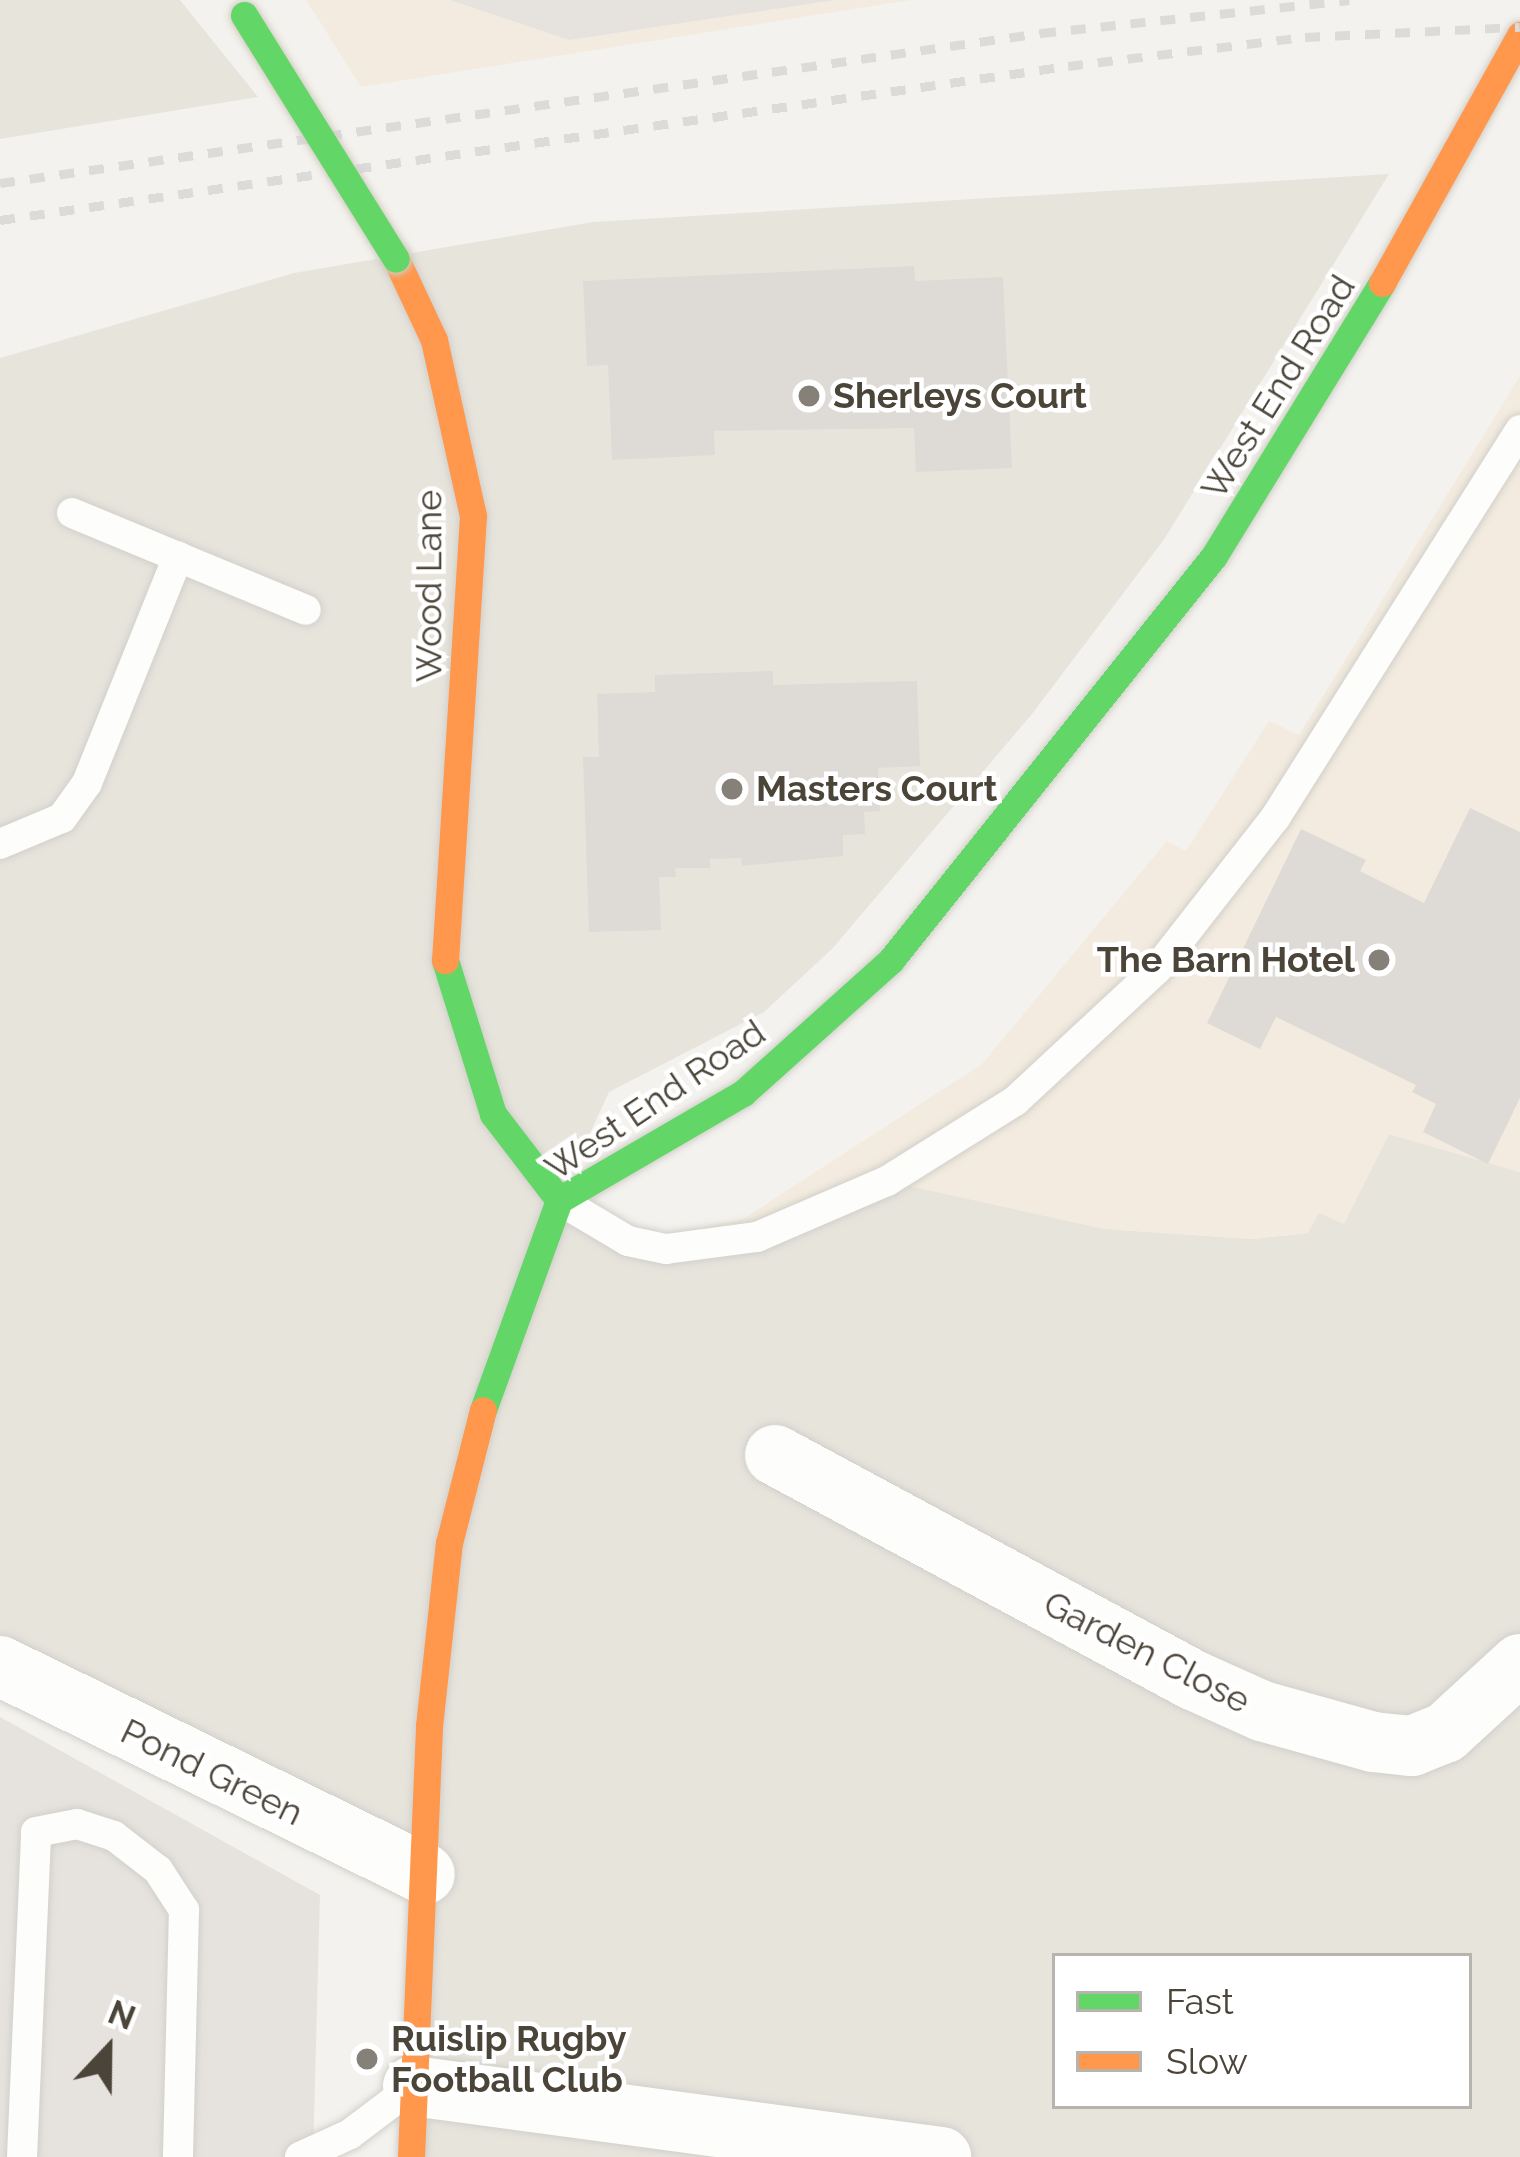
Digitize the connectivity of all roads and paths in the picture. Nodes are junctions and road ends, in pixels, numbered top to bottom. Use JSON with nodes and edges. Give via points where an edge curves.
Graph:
{"nodes":[{"id":1,"x":238,"y":7,"type":"edge"},
{"id":2,"x":1520,"y":35,"type":"edge"},
{"id":3,"x":1520,"y":430,"type":"edge"},
{"id":4,"x":72,"y":513,"type":"dead end"},
{"id":5,"x":178,"y":557,"type":"junction"},
{"id":6,"x":306,"y":610,"type":"dead end"},
{"id":7,"x":0,"y":844,"type":"edge"},
{"id":8,"x":559,"y":1200,"type":"junction"},
{"id":9,"x":775,"y":1455,"type":"dead end"},
{"id":10,"x":1520,"y":1664,"type":"edge"},
{"id":11,"x":0,"y":1666,"type":"edge"},
{"id":12,"x":425,"y":1874,"type":"junction"},
{"id":13,"x":413,"y":2086,"type":"junction"},
{"id":14,"x":22,"y":2157,"type":"edge"},
{"id":15,"x":178,"y":2157,"type":"edge"},
{"id":16,"x":300,"y":2157,"type":"edge"},
{"id":17,"x":411,"y":2157,"type":"edge"},
{"id":18,"x":941,"y":2157,"type":"edge"}],
"edges":[{"from":1,"to":8,"type":"main road","name":"Wood Lane","bridge":true,"via":[[396,259],[434,340],[473,516],[471,639],[443,914],[446,982],[493,1114]]},
{"from":2,"to":8,"type":"main road","name":"West End Road","via":[[1378,298],[1214,556],[1112,694],[890,960],[743,1093]]},
{"from":3,"to":8,"type":"lane","via":[[1275,818],[1157,969],[1016,1101],[887,1181],[758,1237],[665,1249],[610,1233]]},
{"from":4,"to":5,"type":"lane"},
{"from":5,"to":6,"type":"lane"},
{"from":5,"to":7,"type":"lane","via":[[87,783],[62,818]]},
{"from":8,"to":12,"type":"main road","name":"West End Road","via":[[489,1388],[449,1543],[429,1726]]},
{"from":9,"to":10,"type":"street","name":"Garden Close","via":[[1193,1680],[1306,1724],[1412,1746],[1444,1733]]},
{"from":11,"to":12,"type":"street","name":"Pond Green"},
{"from":12,"to":13,"type":"main road","name":"West End Road"},
{"from":13,"to":16,"type":"lane","via":[[350,2134]]},
{"from":13,"to":17,"type":"main road","name":"West End Road"},
{"from":13,"to":18,"type":"street"},
{"from":14,"to":15,"type":"lane","via":[[36,1832],[77,1823],[114,1836],[158,1870],[184,1910]]}]}
